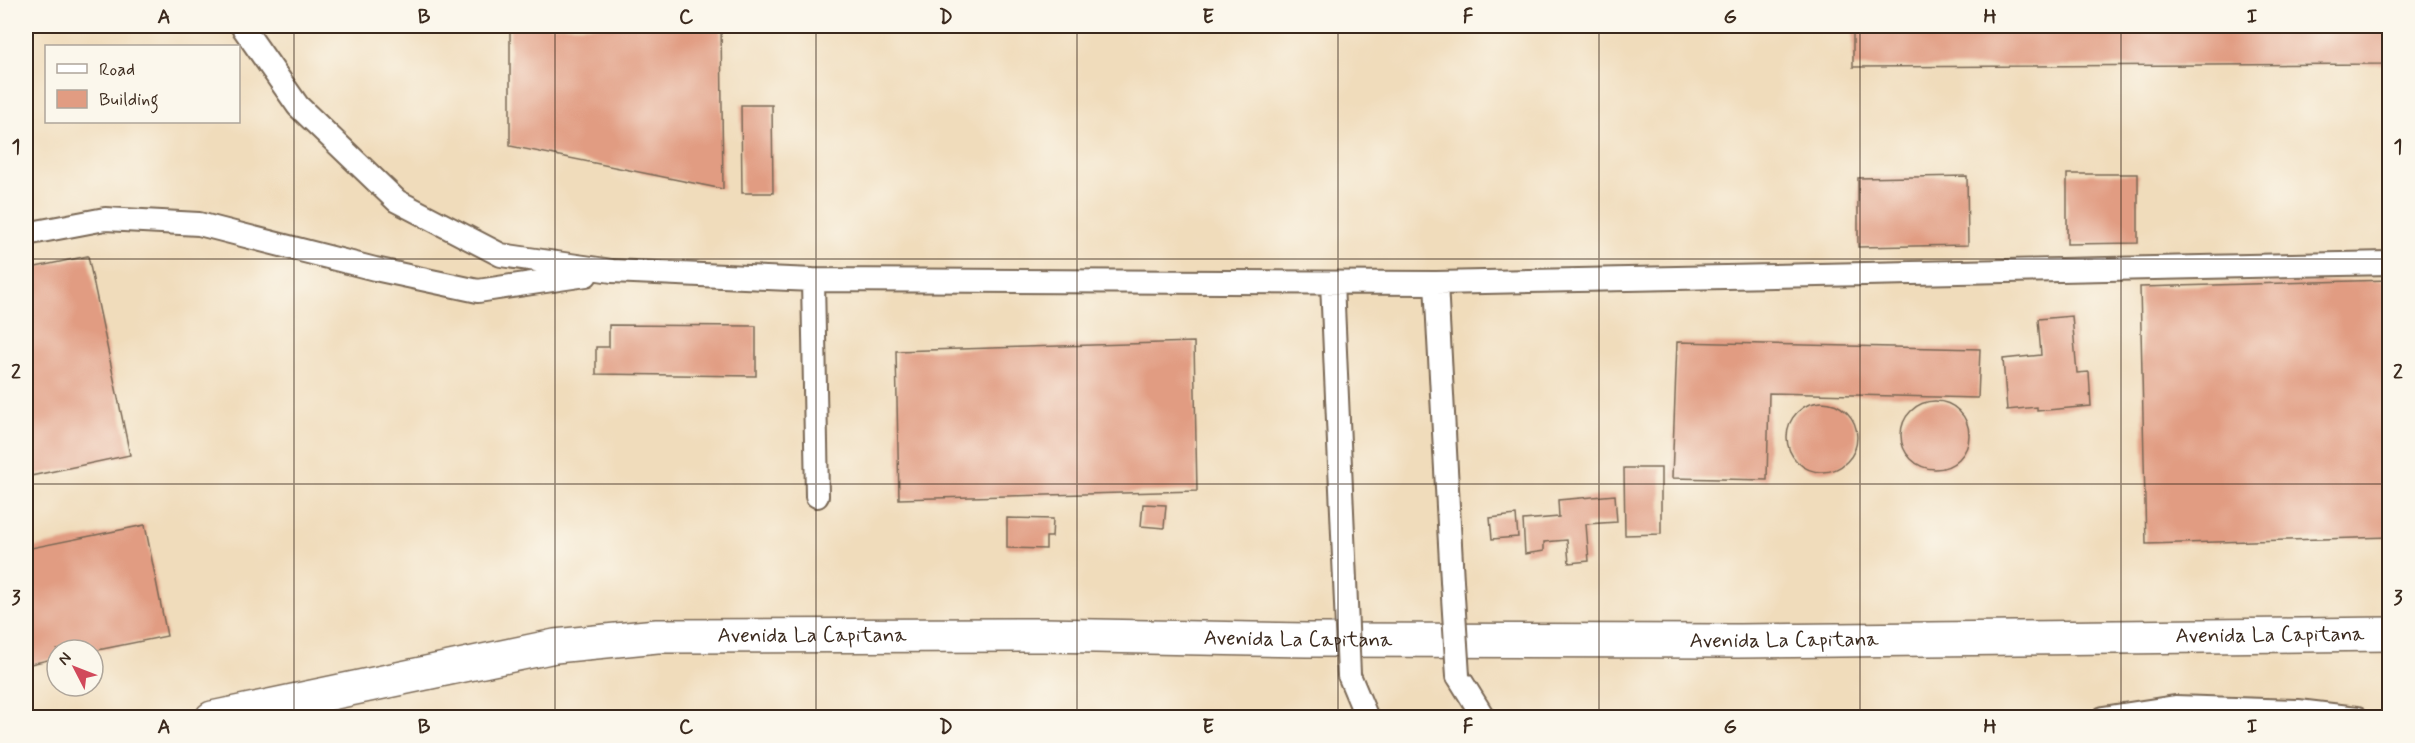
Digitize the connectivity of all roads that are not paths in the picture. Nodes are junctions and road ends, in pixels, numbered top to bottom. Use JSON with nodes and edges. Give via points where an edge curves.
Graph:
{"nodes":[{"id":1,"x":242,"y":26,"type":"edge"},
{"id":2,"x":26,"y":234,"type":"edge"},
{"id":3,"x":2390,"y":262,"type":"edge"},
{"id":4,"x":612,"y":271,"type":"junction"},
{"id":5,"x":813,"y":280,"type":"junction"},
{"id":6,"x":1332,"y":283,"type":"junction"},
{"id":7,"x":1436,"y":283,"type":"junction"},
{"id":8,"x":817,"y":496,"type":"dead end"},
{"id":9,"x":2390,"y":634,"type":"edge"},
{"id":10,"x":212,"y":717,"type":"edge"},
{"id":11,"x":1367,"y":717,"type":"edge"},
{"id":12,"x":1484,"y":717,"type":"edge"},
{"id":13,"x":2103,"y":717,"type":"edge"},
{"id":14,"x":2357,"y":717,"type":"edge"}],
"edges":[{"from":1,"to":4,"type":"lane","via":[[298,106],[397,201],[501,255]]},
{"from":2,"to":4,"type":"lane","via":[[105,219],[199,224],[478,291]]},
{"from":3,"to":7,"type":"lane"},
{"from":4,"to":5,"type":"lane"},
{"from":5,"to":6,"type":"lane"},
{"from":5,"to":8,"type":"lane"},
{"from":6,"to":7,"type":"lane"},
{"from":6,"to":11,"type":"lane","bridge":true,"via":[[1349,675]]},
{"from":7,"to":12,"type":"lane","bridge":true,"via":[[1458,676]]},
{"from":9,"to":10,"type":"street","name":"Avenida La Capitana","via":[[1738,641],[657,636],[555,646]]},
{"from":13,"to":14,"type":"lane","via":[[2175,707]]}]}
